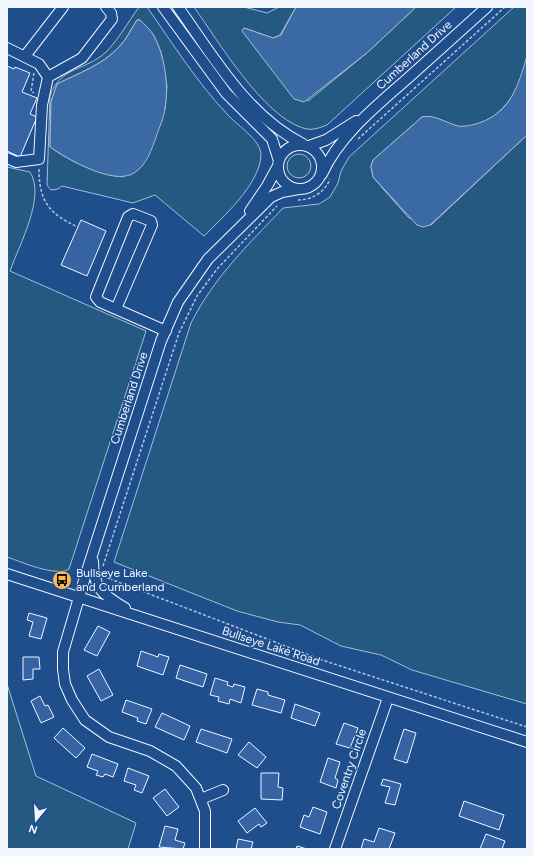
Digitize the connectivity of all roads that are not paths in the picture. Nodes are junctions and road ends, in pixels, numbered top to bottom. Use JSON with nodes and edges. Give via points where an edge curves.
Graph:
{"nodes":[{"id":1,"x":63,"y":7,"type":"edge"},
{"id":2,"x":106,"y":7,"type":"edge"},
{"id":3,"x":163,"y":7,"type":"edge"},
{"id":4,"x":178,"y":7,"type":"edge"},
{"id":5,"x":487,"y":7,"type":"edge"},
{"id":6,"x":7,"y":48,"type":"edge"},
{"id":7,"x":26,"y":56,"type":"junction"},
{"id":8,"x":48,"y":77,"type":"junction"},
{"id":9,"x":377,"y":106,"type":"junction"},
{"id":10,"x":306,"y":145,"type":"junction"},
{"id":11,"x":7,"y":158,"type":"edge"},
{"id":12,"x":278,"y":164,"type":"junction"},
{"id":13,"x":326,"y":176,"type":"junction"},
{"id":14,"x":299,"y":189,"type":"junction"},
{"id":15,"x":240,"y":226,"type":"junction"},
{"id":16,"x":116,"y":309,"type":"junction"},
{"id":17,"x":166,"y":331,"type":"junction"},
{"id":18,"x":93,"y":553,"type":"junction"},
{"id":19,"x":7,"y":574,"type":"edge"},
{"id":20,"x":79,"y":597,"type":"junction"},
{"id":21,"x":138,"y":617,"type":"junction"},
{"id":22,"x":388,"y":698,"type":"junction"},
{"id":23,"x":527,"y":742,"type":"edge"},
{"id":24,"x":223,"y":790,"type":"dead end"},
{"id":25,"x":201,"y":799,"type":"junction"},
{"id":26,"x":205,"y":849,"type":"edge"},
{"id":27,"x":336,"y":849,"type":"edge"}],
"edges":[{"from":1,"to":7,"type":"street"},
{"from":2,"to":8,"type":"street","via":[[112,19],[86,54]]},
{"from":3,"to":12,"type":"street","via":[[226,93],[272,139]]},
{"from":4,"to":10,"type":"street","via":[[236,87],[281,132]]},
{"from":5,"to":9,"type":"street","name":"Cumberland Drive"},
{"from":6,"to":7,"type":"street"},
{"from":7,"to":8,"type":"street","via":[[39,64]]},
{"from":8,"to":11,"type":"street","via":[[42,105],[39,159],[16,162]]},
{"from":9,"to":10,"type":"street","name":"Cumberland Drive","via":[[326,140]]},
{"from":9,"to":13,"type":"street","name":"Cumberland Drive","via":[[328,161]]},
{"from":10,"to":12,"type":"street","via":[[297,144],[286,149]]},
{"from":10,"to":13,"type":"street","via":[[314,149],[322,159]]},
{"from":12,"to":14,"type":"street","via":[[278,173],[284,184]]},
{"from":12,"to":15,"type":"street","name":"Cumberland Drive","via":[[267,186]]},
{"from":13,"to":14,"type":"street","via":[[313,186]]},
{"from":14,"to":15,"type":"street","name":"Cumberland Drive","via":[[271,197]]},
{"from":15,"to":17,"type":"street","name":"Cumberland Drive","via":[[208,259],[178,302]]},
{"from":16,"to":16,"type":"street","via":[[152,225],[151,221],[133,214],[128,217],[96,297],[100,302]]},
{"from":16,"to":17,"type":"street"},
{"from":17,"to":18,"type":"street","name":"Cumberland Drive"},
{"from":18,"to":20,"type":"street","name":"Cumberland Drive"},
{"from":18,"to":21,"type":"street","via":[[93,574],[97,585],[104,594]]},
{"from":19,"to":20,"type":"street","name":"Bullseye Lake Road"},
{"from":20,"to":21,"type":"street","name":"Bullseye Lake Road"},
{"from":20,"to":25,"type":"street","name":"Cumberland Drive","via":[[64,644],[62,661],[65,684],[76,708],[85,720],[103,734],[150,751],[176,766],[196,788]]},
{"from":21,"to":22,"type":"street","name":"Bullseye Lake Road"},
{"from":22,"to":23,"type":"street","name":"Bullseye Lake Road"},
{"from":22,"to":27,"type":"street","name":"Coventry Circle"},
{"from":24,"to":25,"type":"street"},
{"from":25,"to":26,"type":"street","name":"Cumberland Drive","via":[[205,810]]}]}
